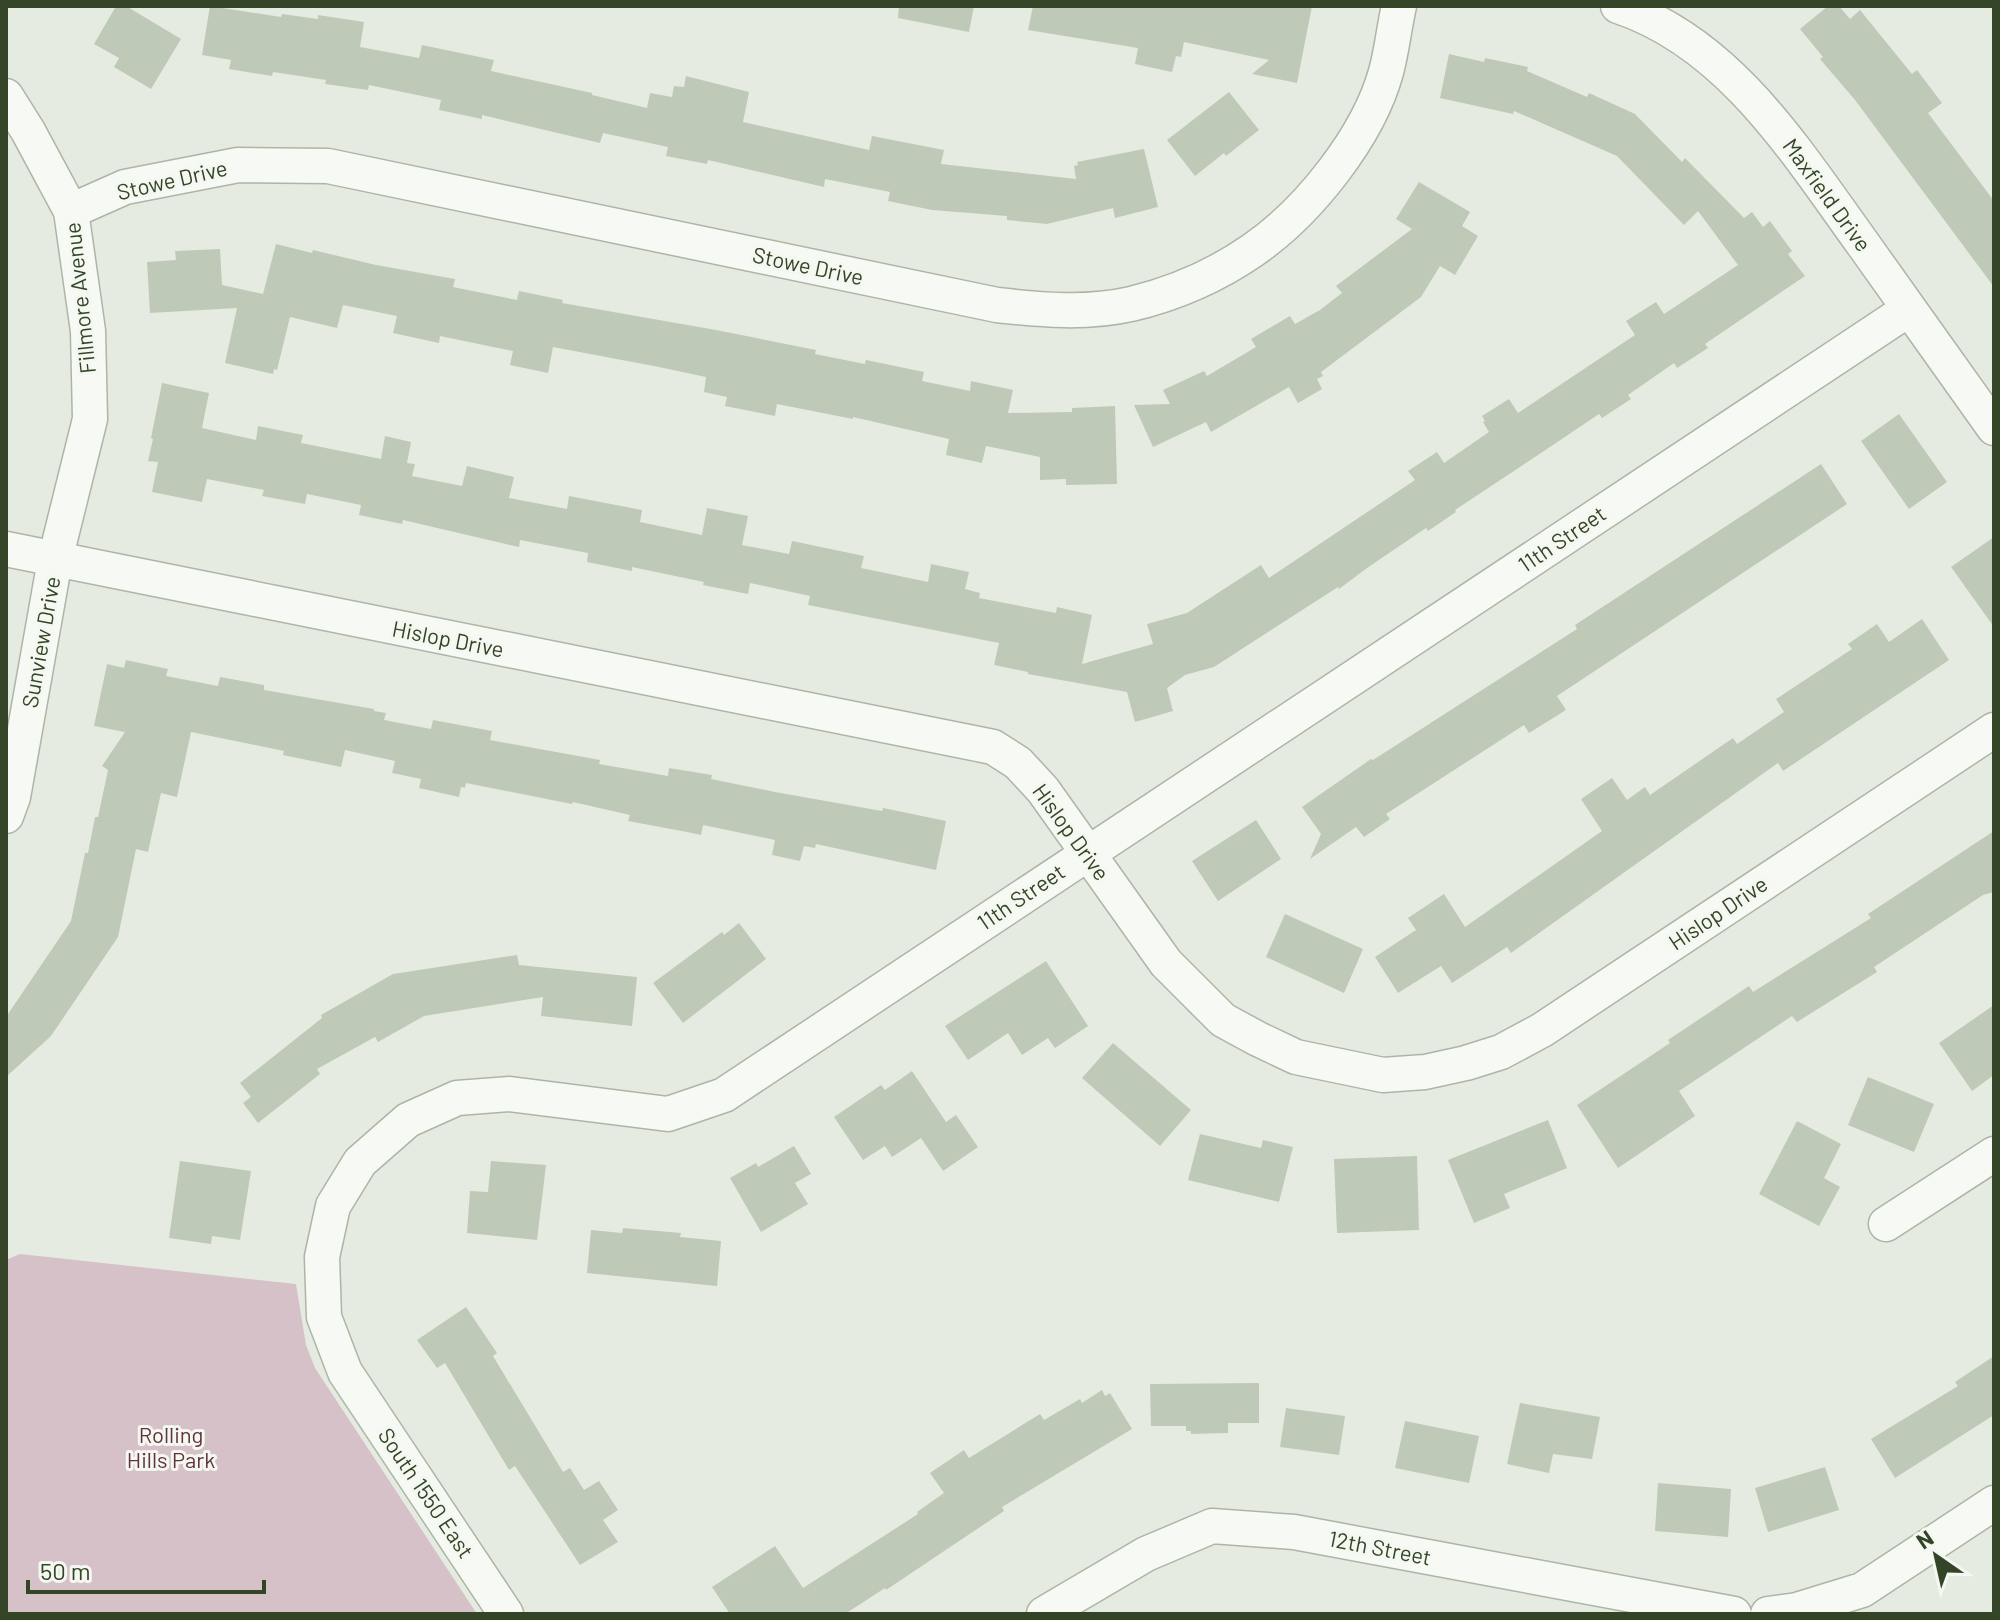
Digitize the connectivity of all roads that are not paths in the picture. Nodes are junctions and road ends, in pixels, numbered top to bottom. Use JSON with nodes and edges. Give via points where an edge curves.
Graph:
{"nodes":[{"id":1,"x":1399,"y":6,"type":"edge"},
{"id":2,"x":1618,"y":6,"type":"edge"},
{"id":3,"x":6,"y":96,"type":"edge"},
{"id":4,"x":71,"y":211,"type":"junction"},
{"id":5,"x":1909,"y":309,"type":"junction"},
{"id":6,"x":1994,"y":428,"type":"edge"},
{"id":7,"x":6,"y":549,"type":"edge"},
{"id":8,"x":55,"y":560,"type":"junction"},
{"id":9,"x":1994,"y":730,"type":"edge"},
{"id":10,"x":6,"y":816,"type":"edge"},
{"id":11,"x":1088,"y":853,"type":"junction"},
{"id":12,"x":1994,"y":1154,"type":"edge"},
{"id":13,"x":1886,"y":1224,"type":"dead end"},
{"id":14,"x":345,"y":1372,"type":"joint"},
{"id":15,"x":1994,"y":1503,"type":"edge"},
{"id":16,"x":1782,"y":1612,"type":"edge"},
{"id":17,"x":506,"y":1614,"type":"edge"},
{"id":18,"x":1044,"y":1614,"type":"edge"},
{"id":19,"x":1734,"y":1614,"type":"edge"}],
"edges":[{"from":1,"to":4,"type":"street","name":"Stowe Drive","via":[[1386,73],[1371,110],[1354,141],[1303,205],[1253,250],[1211,275],[1130,304],[1048,311],[997,305],[328,166],[238,165],[125,187]]},
{"from":2,"to":5,"type":"street","name":"Maxfield Drive","via":[[1681,37],[1749,95]]},
{"from":3,"to":4,"type":"street","name":"Fillmore Avenue"},
{"from":4,"to":8,"type":"street","name":"Fillmore Avenue","via":[[88,331],[90,419]]},
{"from":5,"to":6,"type":"street","name":"Maxfield Drive"},
{"from":5,"to":11,"type":"street","name":"11th Street"},
{"from":7,"to":8,"type":"street","name":"Hislop Drive"},
{"from":8,"to":10,"type":"street","name":"Sunview Drive"},
{"from":8,"to":11,"type":"street","name":"Hislop Drive","via":[[993,747],[1018,763],[1043,790]]},
{"from":9,"to":11,"type":"street","name":"Hislop Drive","via":[[1542,1030],[1501,1052],[1425,1072],[1383,1075],[1296,1057],[1223,1020],[1166,963]]},
{"from":11,"to":14,"type":"street","name":"11th Street","via":[[724,1095],[668,1114],[510,1094],[457,1098],[408,1120],[360,1162],[333,1206],[322,1257],[324,1317]]},
{"from":12,"to":13,"type":"street"},
{"from":14,"to":17,"type":"street","name":"South 1550 East"},
{"from":15,"to":16,"type":"street","via":[[1862,1590]]},
{"from":18,"to":19,"type":"street","name":"12th Street","via":[[1146,1554],[1212,1526],[1294,1532]]}]}
